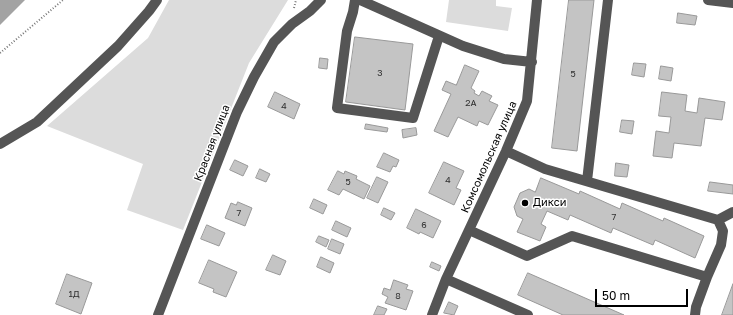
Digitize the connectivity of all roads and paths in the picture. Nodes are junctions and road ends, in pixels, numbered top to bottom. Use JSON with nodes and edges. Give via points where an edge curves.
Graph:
{"nodes":[{"id":1,"x":63,"y":0,"type":"edge"},
{"id":2,"x":157,"y":0,"type":"edge"},
{"id":3,"x":321,"y":0,"type":"edge"},
{"id":4,"x":355,"y":0,"type":"edge"},
{"id":5,"x":360,"y":0,"type":"edge"},
{"id":6,"x":537,"y":0,"type":"edge"},
{"id":7,"x":608,"y":0,"type":"edge"},
{"id":8,"x":708,"y":0,"type":"edge"},
{"id":9,"x":733,"y":4,"type":"edge"},
{"id":10,"x":439,"y":36,"type":"junction"},
{"id":11,"x":0,"y":53,"type":"edge"},
{"id":12,"x":532,"y":62,"type":"junction"},
{"id":13,"x":0,"y":144,"type":"edge"},
{"id":14,"x":506,"y":151,"type":"junction"},
{"id":15,"x":587,"y":181,"type":"junction"},
{"id":16,"x":733,"y":212,"type":"edge"},
{"id":17,"x":718,"y":220,"type":"junction"},
{"id":18,"x":469,"y":230,"type":"junction"},
{"id":19,"x":707,"y":277,"type":"junction"},
{"id":20,"x":446,"y":279,"type":"junction"},
{"id":21,"x":158,"y":315,"type":"edge"},
{"id":22,"x":432,"y":315,"type":"edge"},
{"id":23,"x":528,"y":315,"type":"edge"},
{"id":24,"x":695,"y":315,"type":"edge"}],
"edges":[{"from":1,"to":11,"type":"path"},
{"from":2,"to":13,"type":"street","via":[[118,46],[37,122]]},
{"from":3,"to":21,"type":"street","name":"Красная улица","via":[[274,42],[251,83],[237,112]]},
{"from":4,"to":10,"type":"street","via":[[347,31],[337,108],[413,118]]},
{"from":5,"to":10,"type":"street"},
{"from":6,"to":12,"type":"street","name":"Комсомольская улица"},
{"from":7,"to":15,"type":"street"},
{"from":8,"to":9,"type":"street"},
{"from":10,"to":12,"type":"street","via":[[504,59]]},
{"from":12,"to":14,"type":"street","name":"Комсомольская улица","via":[[527,101]]},
{"from":14,"to":15,"type":"street","via":[[545,169]]},
{"from":14,"to":18,"type":"street","name":"Комсомольская улица"},
{"from":15,"to":17,"type":"street"},
{"from":16,"to":17,"type":"street"},
{"from":17,"to":19,"type":"street","via":[[723,231],[721,245]]},
{"from":18,"to":19,"type":"street","via":[[527,256],[572,236]]},
{"from":18,"to":20,"type":"street","name":"Комсомольская улица"},
{"from":19,"to":24,"type":"street"},
{"from":20,"to":22,"type":"street","name":"Комсомольская улица"},
{"from":20,"to":23,"type":"street"}]}
